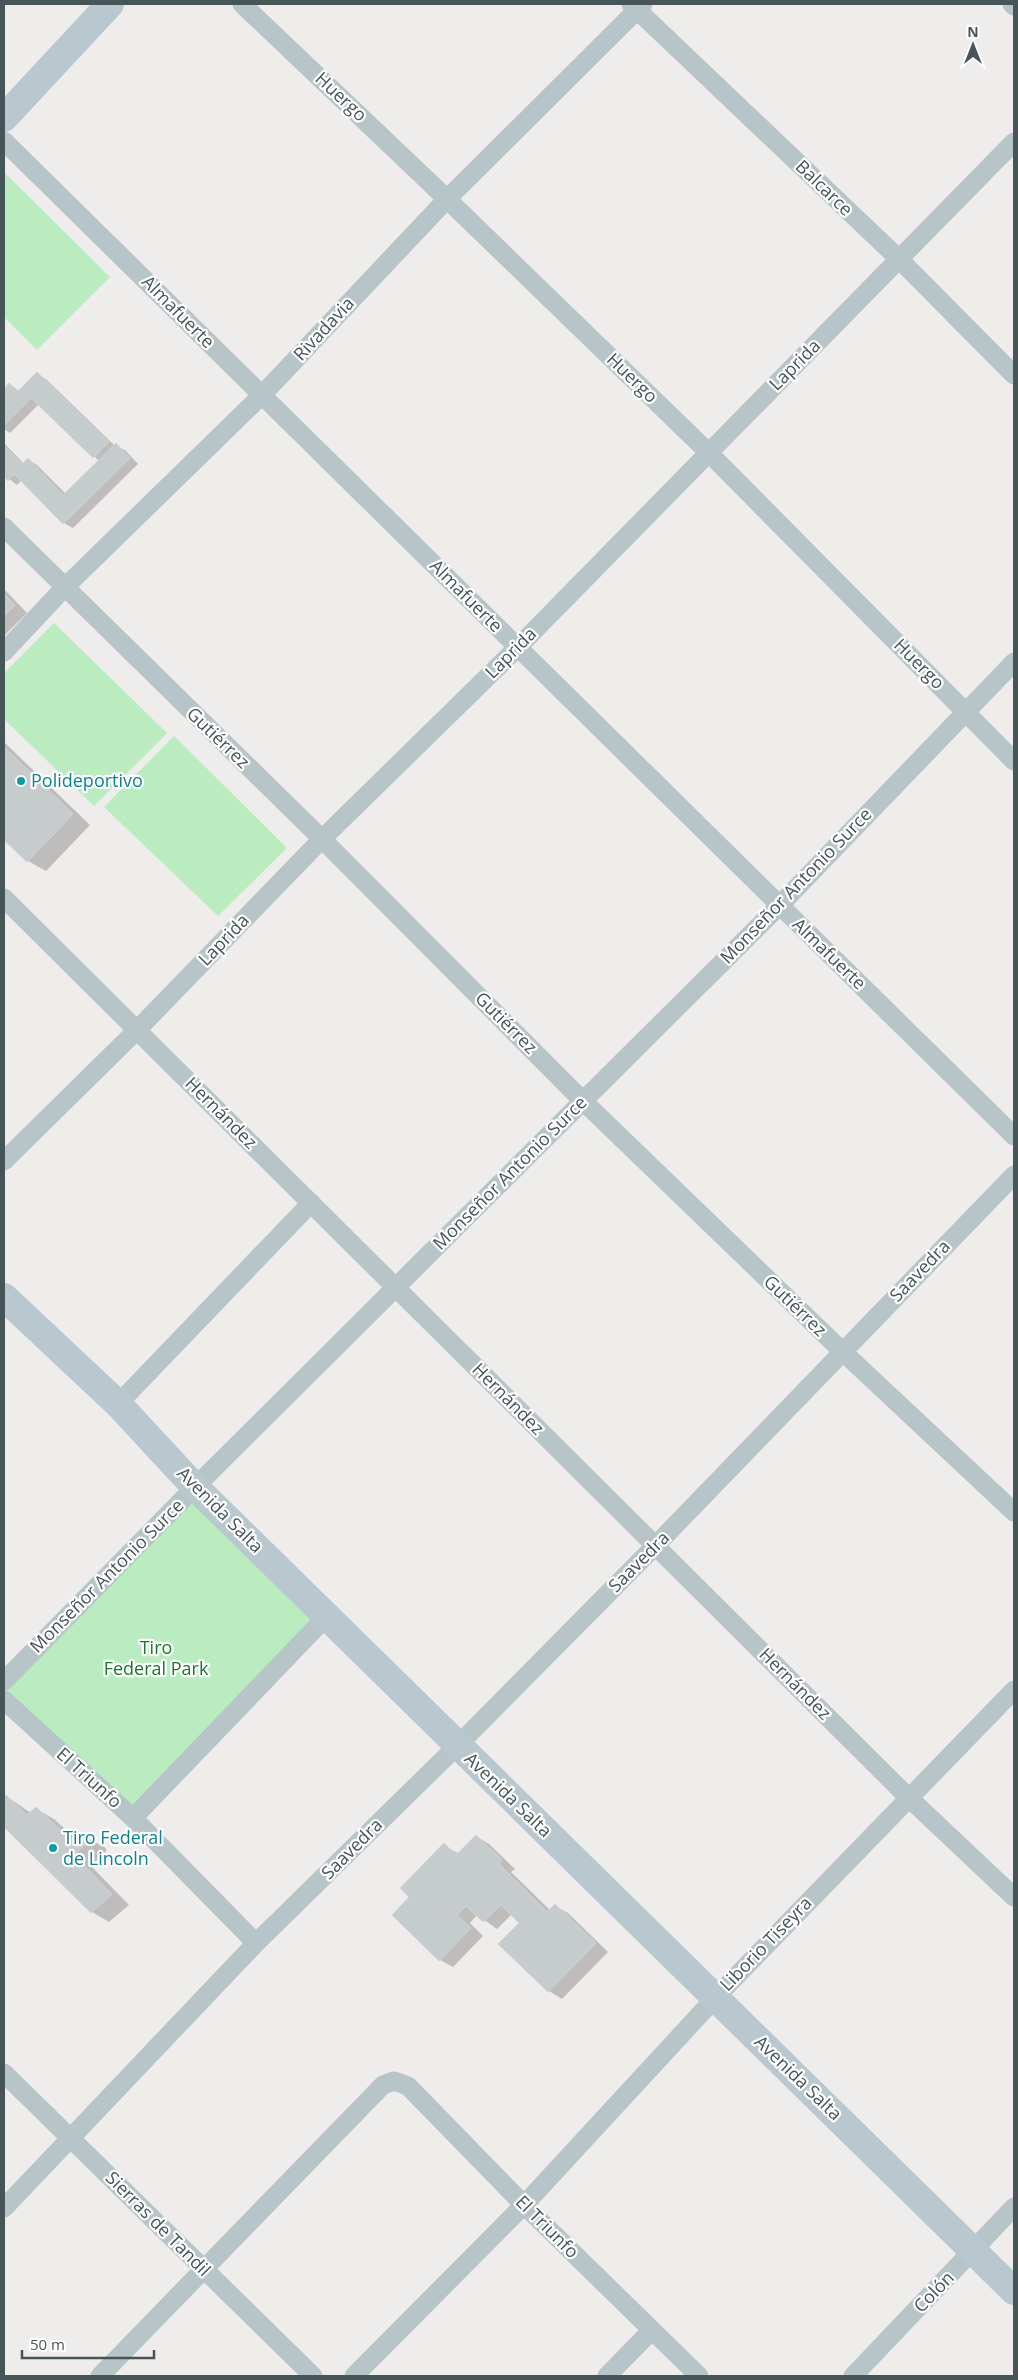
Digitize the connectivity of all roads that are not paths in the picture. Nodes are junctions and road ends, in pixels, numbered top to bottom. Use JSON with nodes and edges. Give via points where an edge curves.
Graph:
{"nodes":[{"id":1,"x":110,"y":4,"type":"edge"},
{"id":2,"x":242,"y":4,"type":"edge"},
{"id":3,"x":637,"y":6,"type":"edge"},
{"id":4,"x":4,"y":118,"type":"edge"},
{"id":5,"x":4,"y":141,"type":"edge"},
{"id":6,"x":1014,"y":142,"type":"edge"},
{"id":7,"x":448,"y":198,"type":"junction"},
{"id":8,"x":899,"y":259,"type":"junction"},
{"id":9,"x":1014,"y":375,"type":"edge"},
{"id":10,"x":262,"y":395,"type":"junction"},
{"id":11,"x":708,"y":452,"type":"junction"},
{"id":12,"x":4,"y":527,"type":"edge"},
{"id":13,"x":64,"y":588,"type":"junction"},
{"id":14,"x":518,"y":647,"type":"junction"},
{"id":15,"x":4,"y":652,"type":"edge"},
{"id":16,"x":1014,"y":662,"type":"edge"},
{"id":17,"x":966,"y":712,"type":"junction"},
{"id":18,"x":1014,"y":761,"type":"edge"},
{"id":19,"x":322,"y":839,"type":"junction"},
{"id":20,"x":4,"y":898,"type":"edge"},
{"id":21,"x":779,"y":906,"type":"junction"},
{"id":22,"x":137,"y":1030,"type":"junction"},
{"id":23,"x":582,"y":1100,"type":"junction"},
{"id":24,"x":1014,"y":1136,"type":"edge"},
{"id":25,"x":4,"y":1161,"type":"edge"},
{"id":26,"x":1014,"y":1175,"type":"edge"},
{"id":27,"x":311,"y":1203,"type":"junction"},
{"id":28,"x":396,"y":1288,"type":"junction"},
{"id":29,"x":4,"y":1297,"type":"edge"},
{"id":30,"x":842,"y":1351,"type":"junction"},
{"id":31,"x":118,"y":1404,"type":"junction"},
{"id":32,"x":195,"y":1487,"type":"junction"},
{"id":33,"x":1014,"y":1512,"type":"edge"},
{"id":34,"x":655,"y":1546,"type":"junction"},
{"id":35,"x":327,"y":1616,"type":"junction"},
{"id":36,"x":4,"y":1681,"type":"edge"},
{"id":37,"x":1014,"y":1690,"type":"edge"},
{"id":38,"x":4,"y":1700,"type":"edge"},
{"id":39,"x":458,"y":1745,"type":"junction"},
{"id":40,"x":908,"y":1797,"type":"junction"},
{"id":41,"x":133,"y":1818,"type":"junction"},
{"id":42,"x":1014,"y":1897,"type":"edge"},
{"id":43,"x":256,"y":1943,"type":"junction"},
{"id":44,"x":716,"y":1997,"type":"junction"},
{"id":45,"x":4,"y":2073,"type":"edge"},
{"id":46,"x":71,"y":2138,"type":"junction"},
{"id":47,"x":524,"y":2205,"type":"junction"},
{"id":48,"x":1014,"y":2207,"type":"edge"},
{"id":49,"x":4,"y":2208,"type":"edge"},
{"id":50,"x":974,"y":2251,"type":"junction"},
{"id":51,"x":204,"y":2269,"type":"junction"},
{"id":52,"x":1014,"y":2291,"type":"edge"},
{"id":53,"x":651,"y":2331,"type":"junction"},
{"id":54,"x":100,"y":2376,"type":"edge"},
{"id":55,"x":313,"y":2376,"type":"edge"},
{"id":56,"x":354,"y":2376,"type":"edge"},
{"id":57,"x":607,"y":2376,"type":"edge"},
{"id":58,"x":699,"y":2376,"type":"edge"},
{"id":59,"x":853,"y":2376,"type":"edge"}],
"edges":[{"from":1,"to":4,"type":"main road"},
{"from":2,"to":7,"type":"street","name":"Huergo"},
{"from":3,"to":7,"type":"street","name":"Rivadavia"},
{"from":3,"to":8,"type":"street","name":"Balcarce"},
{"from":5,"to":10,"type":"street","name":"Almafuerte"},
{"from":6,"to":8,"type":"street","name":"Laprida"},
{"from":7,"to":10,"type":"street","name":"Rivadavia"},
{"from":7,"to":11,"type":"street","name":"Huergo"},
{"from":8,"to":9,"type":"street","name":"Balcarce"},
{"from":8,"to":11,"type":"street","name":"Laprida"},
{"from":10,"to":13,"type":"street","name":"Rivadavia"},
{"from":10,"to":14,"type":"street","name":"Almafuerte"},
{"from":11,"to":14,"type":"street","name":"Laprida"},
{"from":11,"to":17,"type":"street","name":"Huergo"},
{"from":12,"to":13,"type":"street","name":"Gutiérrez"},
{"from":13,"to":15,"type":"street","name":"Rivadavia"},
{"from":13,"to":19,"type":"street","name":"Gutiérrez"},
{"from":14,"to":19,"type":"street","name":"Laprida"},
{"from":14,"to":21,"type":"street","name":"Almafuerte"},
{"from":16,"to":17,"type":"street","name":"Monseñor Antonio Surce"},
{"from":17,"to":18,"type":"street","name":"Huergo"},
{"from":17,"to":21,"type":"street","name":"Monseñor Antonio Surce"},
{"from":19,"to":22,"type":"street","name":"Laprida"},
{"from":19,"to":23,"type":"street","name":"Gutiérrez"},
{"from":20,"to":22,"type":"street","name":"Hernández"},
{"from":21,"to":23,"type":"street","name":"Monseñor Antonio Surce"},
{"from":21,"to":24,"type":"street","name":"Almafuerte"},
{"from":22,"to":25,"type":"street","name":"Laprida"},
{"from":22,"to":27,"type":"street","name":"Hernández"},
{"from":23,"to":28,"type":"street","name":"Monseñor Antonio Surce"},
{"from":23,"to":30,"type":"street","name":"Gutiérrez"},
{"from":26,"to":30,"type":"street","name":"Saavedra"},
{"from":27,"to":28,"type":"street","name":"Hernández"},
{"from":27,"to":31,"type":"street"},
{"from":28,"to":32,"type":"street","name":"Monseñor Antonio Surce"},
{"from":28,"to":34,"type":"street","name":"Hernández"},
{"from":29,"to":31,"type":"main road","name":"Avenida Salta"},
{"from":30,"to":33,"type":"street","name":"Gutiérrez"},
{"from":30,"to":34,"type":"street","name":"Saavedra"},
{"from":31,"to":32,"type":"main road","name":"Avenida Salta"},
{"from":32,"to":35,"type":"main road","name":"Avenida Salta"},
{"from":32,"to":36,"type":"street","name":"Monseñor Antonio Surce"},
{"from":34,"to":39,"type":"street","name":"Saavedra"},
{"from":34,"to":40,"type":"street","name":"Hernández"},
{"from":35,"to":39,"type":"main road","name":"Avenida Salta"},
{"from":35,"to":41,"type":"street"},
{"from":37,"to":40,"type":"street","name":"Liborio Tiseyra"},
{"from":38,"to":41,"type":"street","name":"El Triunfo"},
{"from":39,"to":43,"type":"street","name":"Saavedra"},
{"from":39,"to":44,"type":"main road","name":"Avenida Salta"},
{"from":40,"to":42,"type":"street","name":"Hernández"},
{"from":40,"to":44,"type":"street","name":"Liborio Tiseyra"},
{"from":41,"to":43,"type":"street","name":"El Triunfo"},
{"from":43,"to":46,"type":"street","name":"Saavedra"},
{"from":44,"to":47,"type":"street","name":"Liborio Tiseyra"},
{"from":44,"to":50,"type":"main road","name":"Avenida Salta"},
{"from":45,"to":46,"type":"street","name":"Sierras de Tandil"},
{"from":46,"to":49,"type":"street","name":"Saavedra"},
{"from":46,"to":51,"type":"street","name":"Sierras de Tandil"},
{"from":47,"to":51,"type":"street","name":"El Triunfo","via":[[408,2086],[394,2081],[383,2085]]},
{"from":47,"to":53,"type":"street","name":"El Triunfo"},
{"from":47,"to":56,"type":"street","name":"Liborio Tiseyra"},
{"from":48,"to":50,"type":"street","name":"Colón"},
{"from":50,"to":52,"type":"main road","name":"Avenida Salta"},
{"from":50,"to":59,"type":"street","name":"Colón"},
{"from":51,"to":54,"type":"street"},
{"from":51,"to":55,"type":"street","name":"Sierras de Tandil"},
{"from":53,"to":57,"type":"street"},
{"from":53,"to":58,"type":"street","name":"El Triunfo"}]}
